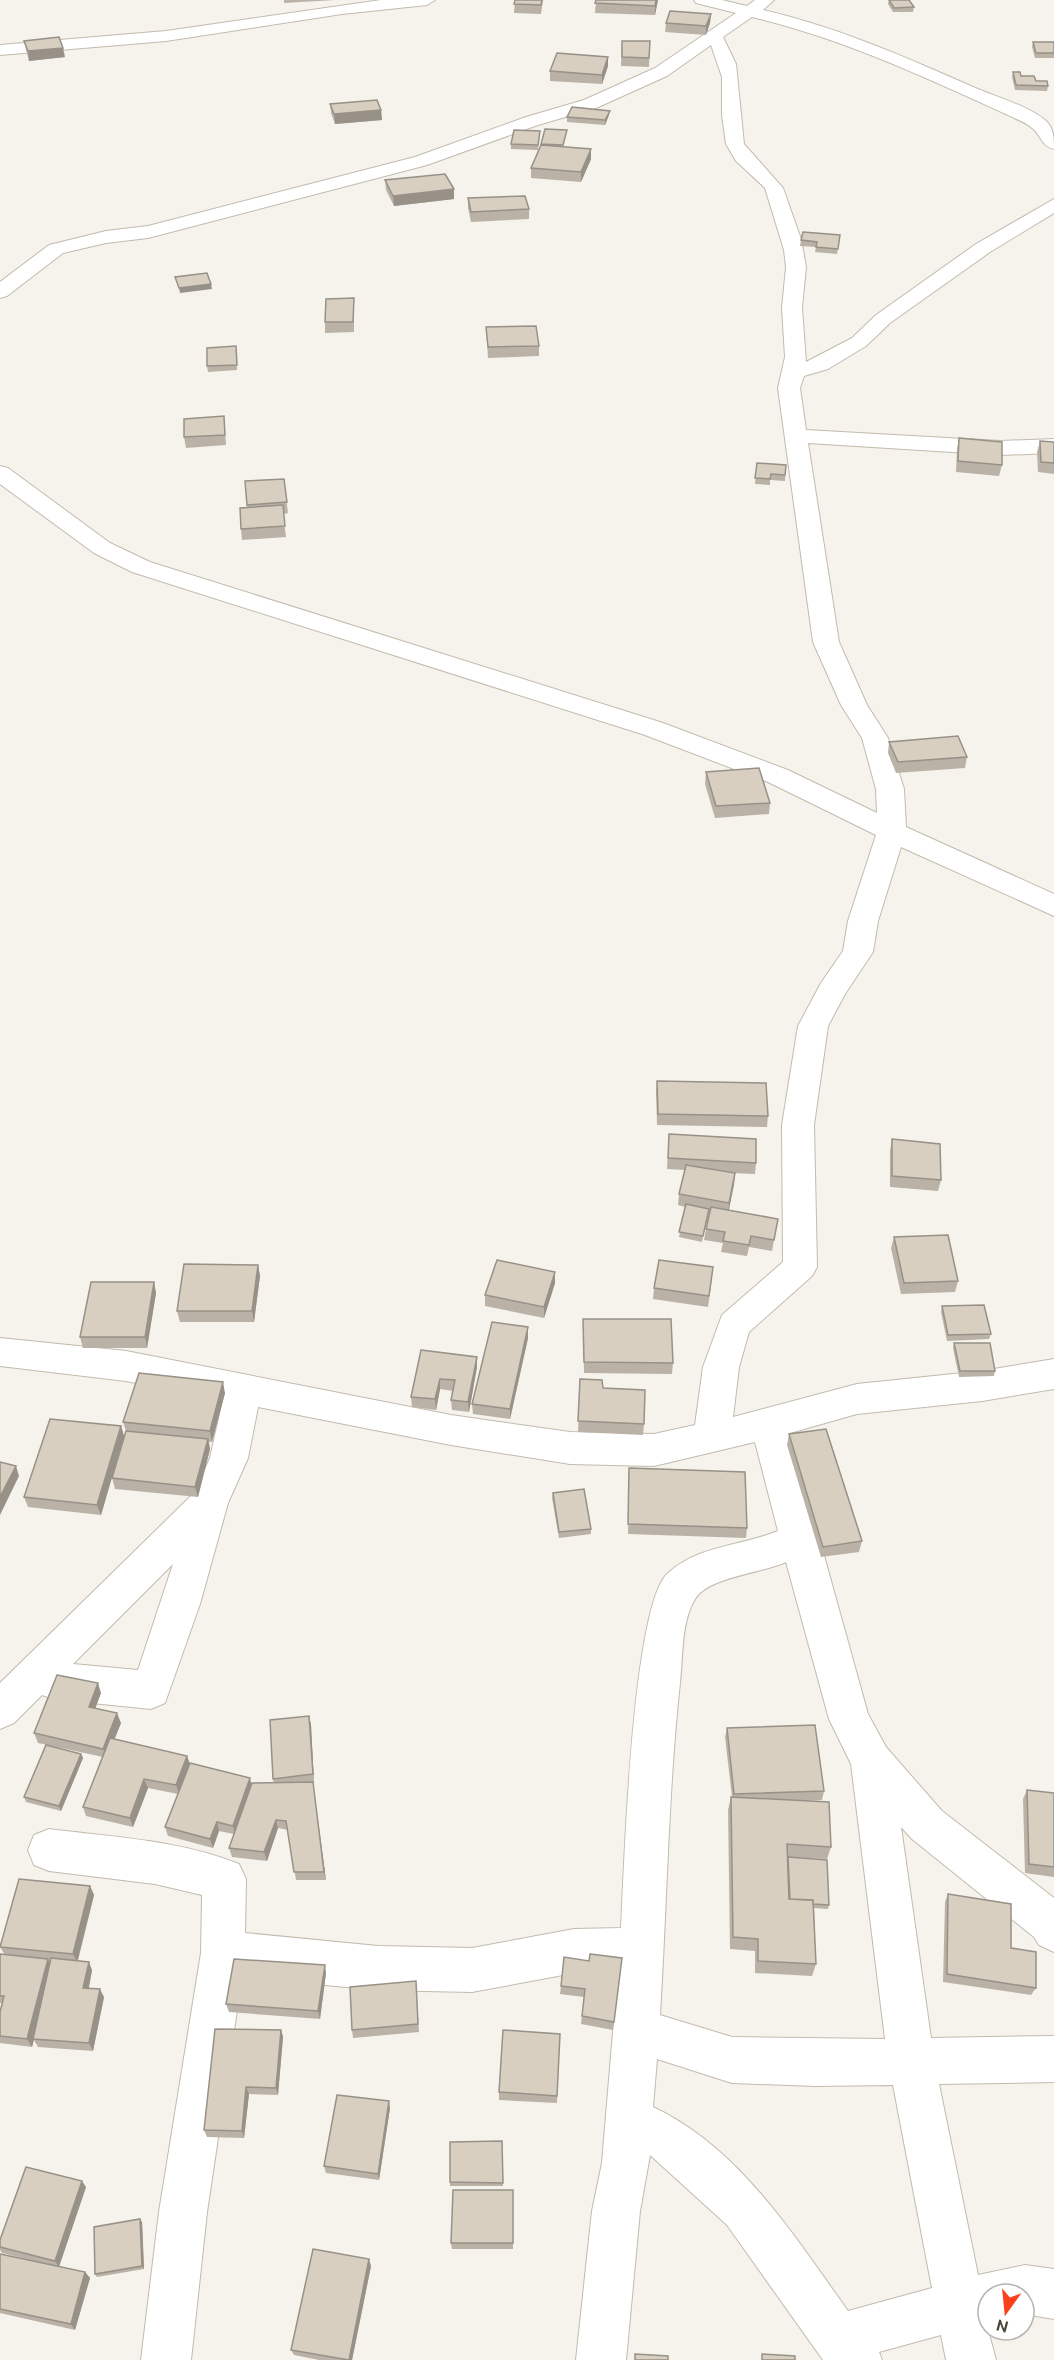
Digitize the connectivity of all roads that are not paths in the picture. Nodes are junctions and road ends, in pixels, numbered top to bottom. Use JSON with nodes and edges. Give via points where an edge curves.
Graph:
{"nodes":[{"id":1,"x":427,"y":0,"type":"edge"},
{"id":2,"x":702,"y":0,"type":"edge"},
{"id":3,"x":766,"y":0,"type":"edge"},
{"id":4,"x":748,"y":10,"type":"junction"},
{"id":5,"x":713,"y":34,"type":"junction"},
{"id":6,"x":0,"y":50,"type":"edge"},
{"id":7,"x":1054,"y":144,"type":"edge"},
{"id":8,"x":1054,"y":205,"type":"edge"},
{"id":9,"x":0,"y":292,"type":"edge"},
{"id":10,"x":795,"y":372,"type":"junction"},
{"id":11,"x":797,"y":436,"type":"junction"},
{"id":12,"x":1054,"y":446,"type":"edge"},
{"id":13,"x":0,"y":473,"type":"edge"},
{"id":14,"x":892,"y":830,"type":"junction"},
{"id":15,"x":1054,"y":906,"type":"edge"},
{"id":16,"x":0,"y":1352,"type":"edge"},
{"id":17,"x":1054,"y":1374,"type":"edge"},
{"id":18,"x":244,"y":1388,"type":"junction"},
{"id":19,"x":769,"y":1424,"type":"junction"},
{"id":20,"x":712,"y":1437,"type":"junction"},
{"id":21,"x":210,"y":1502,"type":"junction"},
{"id":22,"x":799,"y":1539,"type":"junction"},
{"id":23,"x":29,"y":1679,"type":"junction"},
{"id":24,"x":0,"y":1710,"type":"edge"},
{"id":25,"x":871,"y":1761,"type":"junction"},
{"id":26,"x":49,"y":1850,"type":"dead end"},
{"id":27,"x":1054,"y":1930,"type":"edge"},
{"id":28,"x":642,"y":1950,"type":"junction"},
{"id":29,"x":223,"y":1953,"type":"junction"},
{"id":30,"x":636,"y":2030,"type":"junction"},
{"id":31,"x":911,"y":2060,"type":"junction"},
{"id":32,"x":1054,"y":2060,"type":"edge"},
{"id":33,"x":629,"y":2120,"type":"junction"},
{"id":34,"x":979,"y":2282,"type":"edge"},
{"id":35,"x":1036,"y":2291,"type":"edge"},
{"id":36,"x":1054,"y":2294,"type":"edge"},
{"id":37,"x":976,"y":2301,"type":"edge"},
{"id":38,"x":976,"y":2336,"type":"edge"},
{"id":39,"x":847,"y":2349,"type":"edge"},
{"id":40,"x":166,"y":2360,"type":"edge"},
{"id":41,"x":601,"y":2360,"type":"edge"},
{"id":42,"x":971,"y":2360,"type":"edge"}],
"edges":[{"from":1,"to":6,"type":"street","via":[[190,33]]},
{"from":2,"to":4,"type":"street"},
{"from":3,"to":4,"type":"street"},
{"from":4,"to":5,"type":"street"},
{"from":4,"to":7,"type":"street","via":[[868,47],[1039,124]]},
{"from":5,"to":9,"type":"street","via":[[661,72],[591,104],[421,161],[148,232],[56,249]]},
{"from":5,"to":10,"type":"street","via":[[730,67],[736,145],[773,187],[792,243],[796,265],[792,309],[797,336]]},
{"from":8,"to":10,"type":"street","via":[[983,248],[883,319],[859,342],[820,364]]},
{"from":10,"to":11,"type":"street","via":[[789,388]]},
{"from":11,"to":12,"type":"street","via":[[988,447]]},
{"from":11,"to":14,"type":"street","via":[[826,642],[854,705],[875,738],[890,789]]},
{"from":13,"to":14,"type":"street","via":[[102,548],[141,567],[654,729],[777,776]]},
{"from":14,"to":15,"type":"street"},
{"from":14,"to":20,"type":"street","via":[[863,921],[858,952],[813,1026],[798,1125],[800,1267],[734,1325],[721,1366]]},
{"from":16,"to":18,"type":"street","via":[[126,1366]]},
{"from":17,"to":19,"type":"street","via":[[857,1399]]},
{"from":18,"to":20,"type":"street","via":[[451,1430],[570,1448],[654,1450]]},
{"from":18,"to":21,"type":"street","via":[[229,1458]]},
{"from":19,"to":20,"type":"street"},
{"from":19,"to":22,"type":"street"},
{"from":21,"to":23,"type":"street"},
{"from":21,"to":23,"type":"street","via":[[151,1690]]},
{"from":22,"to":25,"type":"street","via":[[849,1719]]},
{"from":22,"to":28,"type":"street","via":[[765,1554],[711,1566],[680,1586],[667,1622],[656,1702]]},
{"from":23,"to":24,"type":"street"},
{"from":25,"to":27,"type":"street","via":[[927,1825]]},
{"from":25,"to":31,"type":"street"},
{"from":26,"to":29,"type":"street","via":[[154,1863],[225,1879]]},
{"from":28,"to":29,"type":"street","via":[[574,1951],[472,1970],[378,1968]]},
{"from":28,"to":30,"type":"street"},
{"from":29,"to":40,"type":"street","via":[[183,2212]]},
{"from":30,"to":31,"type":"street","via":[[732,2060],[815,2064]]},
{"from":30,"to":33,"type":"street"},
{"from":31,"to":32,"type":"street"},
{"from":31,"to":34,"type":"street"},
{"from":33,"to":39,"type":"street","via":[[665,2137],[744,2208]]},
{"from":33,"to":41,"type":"street"},
{"from":35,"to":36,"type":"street"},
{"from":37,"to":39,"type":"street"},
{"from":38,"to":42,"type":"street"}]}
